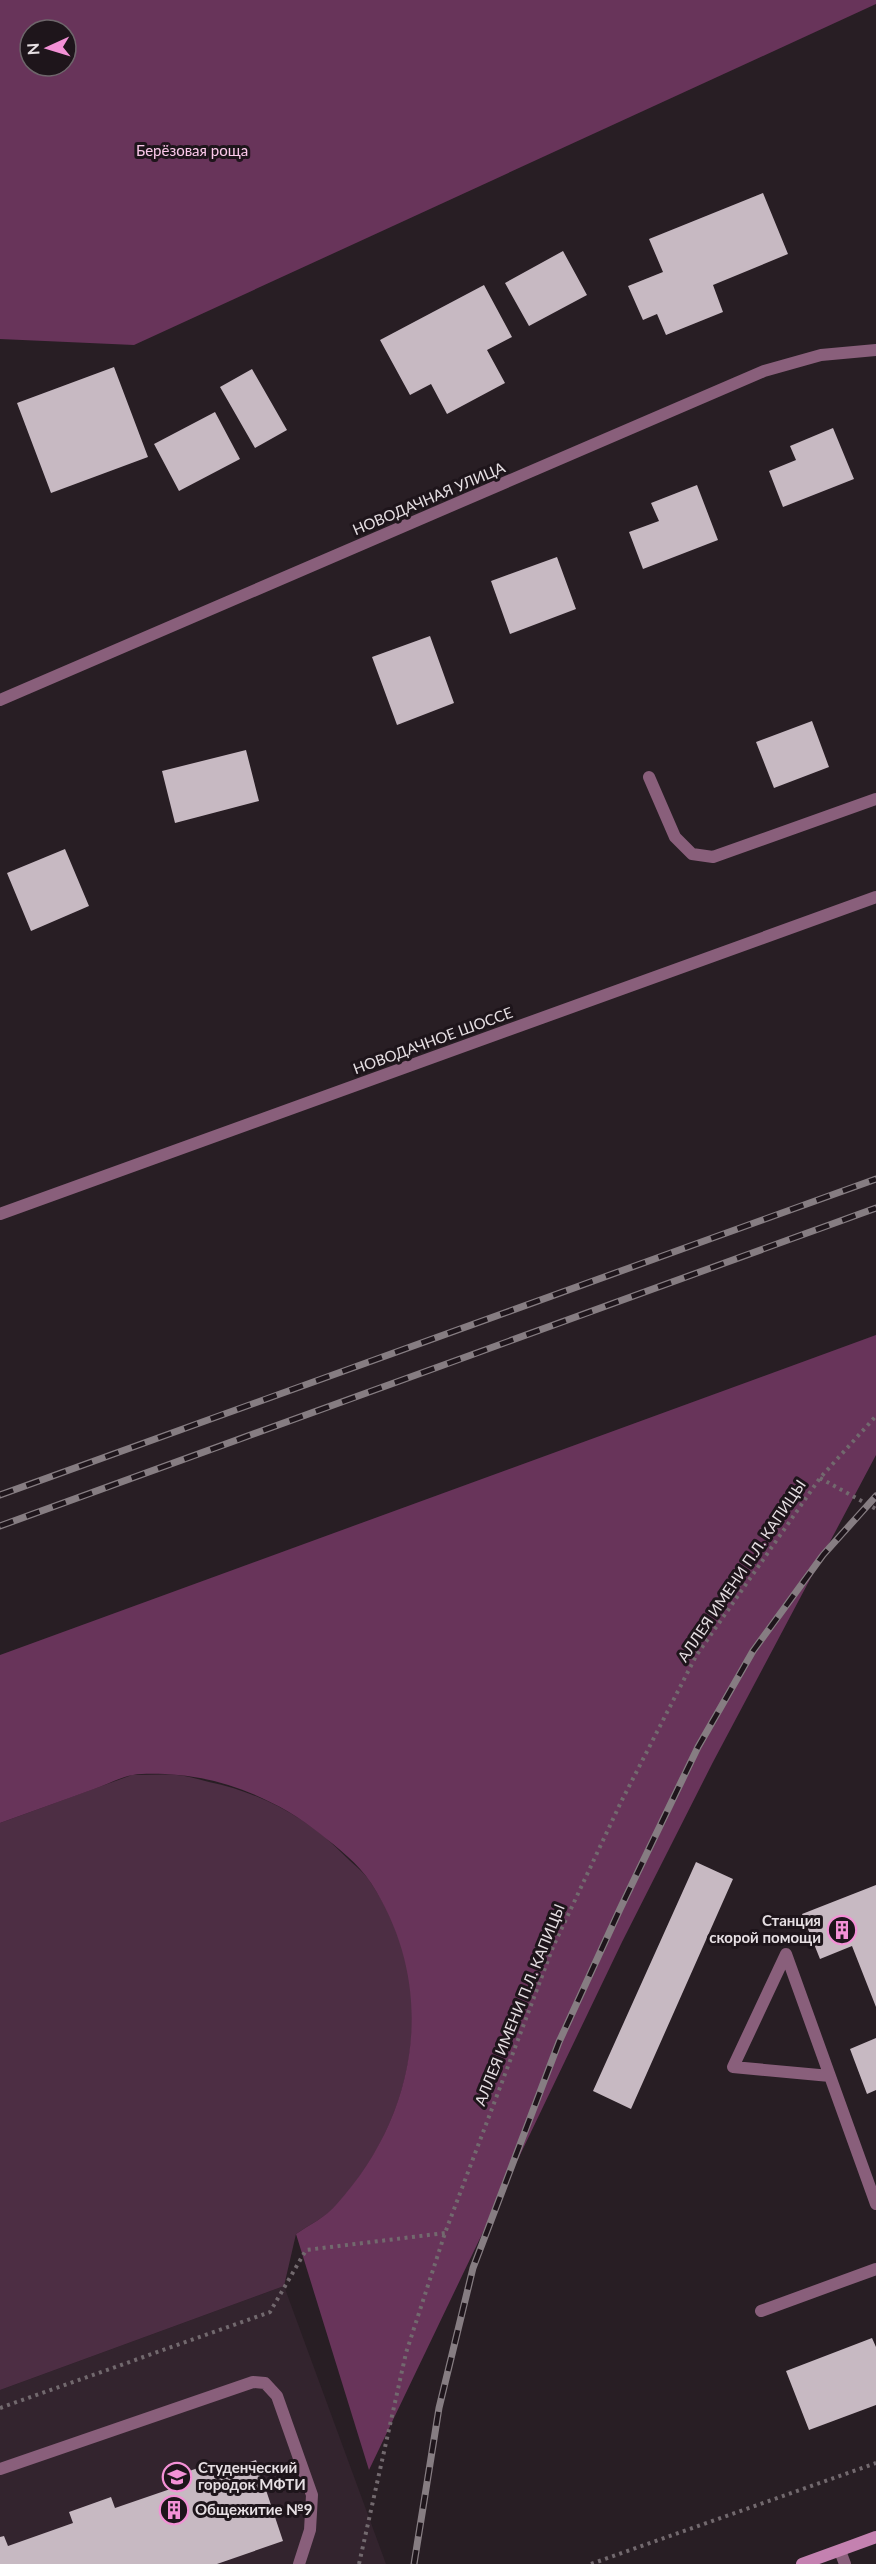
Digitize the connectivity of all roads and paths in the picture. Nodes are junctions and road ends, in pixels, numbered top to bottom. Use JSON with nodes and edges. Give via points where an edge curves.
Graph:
{"nodes":[{"id":1,"x":876,"y":350,"type":"edge"},
{"id":2,"x":0,"y":700,"type":"edge"},
{"id":3,"x":649,"y":777,"type":"dead end"},
{"id":4,"x":876,"y":799,"type":"edge"},
{"id":5,"x":876,"y":897,"type":"edge"},
{"id":6,"x":0,"y":1214,"type":"edge"},
{"id":7,"x":876,"y":1416,"type":"edge"},
{"id":8,"x":820,"y":1478,"type":"junction"},
{"id":9,"x":876,"y":1509,"type":"edge"},
{"id":10,"x":830,"y":2076,"type":"junction"},
{"id":11,"x":876,"y":2204,"type":"edge"},
{"id":12,"x":445,"y":2233,"type":"junction"},
{"id":13,"x":876,"y":2269,"type":"edge"},
{"id":14,"x":761,"y":2311,"type":"dead end"},
{"id":15,"x":0,"y":2408,"type":"edge"},
{"id":16,"x":876,"y":2463,"type":"edge"},
{"id":17,"x":0,"y":2469,"type":"edge"},
{"id":18,"x":876,"y":2537,"type":"edge"},
{"id":19,"x":840,"y":2551,"type":"junction"},
{"id":20,"x":299,"y":2564,"type":"edge"},
{"id":21,"x":359,"y":2564,"type":"edge"},
{"id":22,"x":591,"y":2564,"type":"edge"},
{"id":23,"x":802,"y":2564,"type":"edge"},
{"id":24,"x":845,"y":2564,"type":"edge"}],
"edges":[{"from":1,"to":2,"type":"street","name":"НОВОДАЧНАЯ УЛИЦА","via":[[821,355],[764,371]]},
{"from":3,"to":4,"type":"street","via":[[675,837],[692,854],[713,857]]},
{"from":5,"to":6,"type":"street","name":"НОВОДАЧНОЕ ШОССЕ"},
{"from":7,"to":8,"type":"path","name":"АЛЛЕЯ ИМЕНИ П.Л. КАПИЦЫ"},
{"from":8,"to":9,"type":"path"},
{"from":8,"to":12,"type":"path","name":"АЛЛЕЯ ИМЕНИ П.Л. КАПИЦЫ","via":[[696,1656],[621,1802],[553,1947]]},
{"from":10,"to":10,"type":"street","via":[[733,2067],[786,1954],[822,2054]]},
{"from":10,"to":11,"type":"street"},
{"from":12,"to":15,"type":"path","via":[[306,2250],[270,2312]]},
{"from":12,"to":21,"type":"path","name":"АЛЛЕЯ ИМЕНИ П.Л. КАПИЦЫ","via":[[406,2353]]},
{"from":13,"to":14,"type":"street"},
{"from":16,"to":22,"type":"path"},
{"from":17,"to":20,"type":"street","via":[[253,2382],[265,2383],[277,2396],[312,2495],[310,2530]]},
{"from":18,"to":19,"type":"main road"},
{"from":19,"to":23,"type":"main road"},
{"from":19,"to":24,"type":"street"}]}
